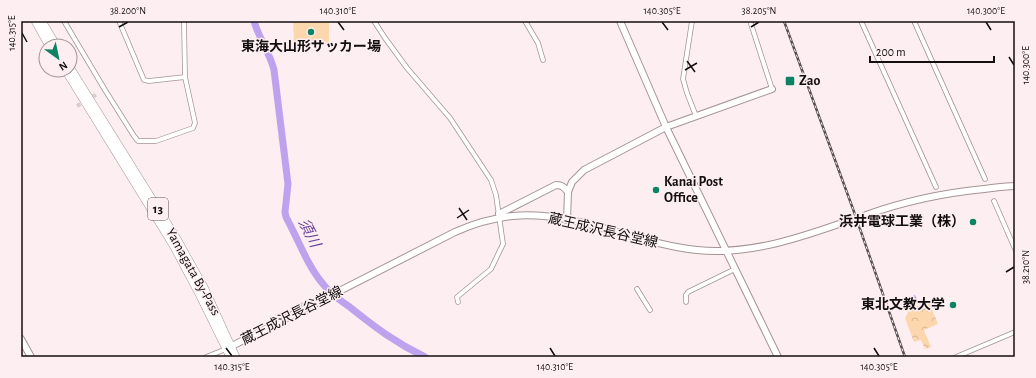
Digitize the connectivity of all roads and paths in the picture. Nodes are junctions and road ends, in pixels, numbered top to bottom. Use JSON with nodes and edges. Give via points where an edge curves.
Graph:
{"nodes":[{"id":1,"x":35,"y":21,"type":"edge"},
{"id":2,"x":42,"y":21,"type":"edge"},
{"id":3,"x":64,"y":21,"type":"edge"},
{"id":4,"x":119,"y":21,"type":"edge"},
{"id":5,"x":184,"y":21,"type":"edge"},
{"id":6,"x":374,"y":21,"type":"edge"},
{"id":7,"x":525,"y":21,"type":"edge"},
{"id":8,"x":620,"y":21,"type":"edge"},
{"id":9,"x":692,"y":21,"type":"edge"},
{"id":10,"x":750,"y":21,"type":"edge"},
{"id":11,"x":861,"y":21,"type":"edge"},
{"id":12,"x":914,"y":21,"type":"edge"},
{"id":13,"x":45,"y":38,"type":"edge"},
{"id":14,"x":52,"y":38,"type":"edge"},
{"id":15,"x":542,"y":60,"type":"dead end"},
{"id":16,"x":184,"y":77,"type":"junction"},
{"id":17,"x":69,"y":78,"type":"edge"},
{"id":18,"x":77,"y":78,"type":"edge"},
{"id":19,"x":772,"y":89,"type":"joint"},
{"id":20,"x":696,"y":116,"type":"junction"},
{"id":21,"x":666,"y":127,"type":"junction"},
{"id":22,"x":985,"y":179,"type":"dead end"},
{"id":23,"x":1015,"y":186,"type":"edge"},
{"id":24,"x":936,"y":187,"type":"dead end"},
{"id":25,"x":568,"y":192,"type":"junction"},
{"id":26,"x":994,"y":201,"type":"dead end"},
{"id":27,"x":866,"y":215,"type":"tunnel mouth"},
{"id":28,"x":499,"y":216,"type":"junction"},
{"id":29,"x":567,"y":220,"type":"junction"},
{"id":30,"x":839,"y":224,"type":"tunnel mouth"},
{"id":31,"x":1015,"y":249,"type":"edge"},
{"id":32,"x":727,"y":250,"type":"junction"},
{"id":33,"x":735,"y":268,"type":"junction"},
{"id":34,"x":637,"y":289,"type":"dead end"},
{"id":35,"x":458,"y":302,"type":"dead end"},
{"id":36,"x":686,"y":302,"type":"dead end"},
{"id":37,"x":650,"y":310,"type":"dead end"},
{"id":38,"x":1015,"y":332,"type":"edge"},
{"id":39,"x":21,"y":339,"type":"edge"},
{"id":40,"x":229,"y":347,"type":"junction"},
{"id":41,"x":31,"y":357,"type":"edge"},
{"id":42,"x":206,"y":357,"type":"edge"},
{"id":43,"x":230,"y":357,"type":"edge"},
{"id":44,"x":236,"y":357,"type":"edge"},
{"id":45,"x":778,"y":357,"type":"edge"},
{"id":46,"x":956,"y":357,"type":"edge"}],
"edges":[{"from":1,"to":13,"type":"highway"},
{"from":2,"to":14,"type":"highway"},
{"from":3,"to":16,"type":"street","via":[[104,90],[138,141],[156,141],[193,128],[195,123]]},
{"from":4,"to":16,"type":"street","via":[[144,80],[149,82]]},
{"from":5,"to":16,"type":"street"},
{"from":6,"to":28,"type":"street","via":[[407,68],[450,118],[484,169],[496,195]]},
{"from":7,"to":15,"type":"street","via":[[538,43]]},
{"from":8,"to":21,"type":"main road"},
{"from":9,"to":20,"type":"street","via":[[683,79]]},
{"from":10,"to":19,"type":"street"},
{"from":11,"to":24,"type":"street"},
{"from":12,"to":22,"type":"street"},
{"from":17,"to":40,"type":"highway","name":"Yamagata By-Pass","number":"13","via":[[174,247]]},
{"from":18,"to":40,"type":"highway","name":"Yamagata By-Pass","number":"13","via":[[176,237],[205,289]]},
{"from":19,"to":20,"type":"main road"},
{"from":20,"to":21,"type":"main road"},
{"from":21,"to":25,"type":"main road","via":[[584,170],[572,182]]},
{"from":21,"to":32,"type":"main road"},
{"from":23,"to":27,"type":"main road","via":[[928,197]]},
{"from":25,"to":28,"type":"main road","via":[[564,187],[556,185]]},
{"from":25,"to":29,"type":"main road"},
{"from":26,"to":31,"type":"street"},
{"from":28,"to":29,"type":"main road","name":"蔵王成沢長谷堂線"},
{"from":28,"to":35,"type":"street","via":[[503,244],[494,264],[477,282],[456,297]]},
{"from":28,"to":40,"type":"main road","name":"蔵王成沢長谷堂線","via":[[465,228]]},
{"from":29,"to":32,"type":"main road","name":"蔵王成沢長谷堂線","via":[[665,245],[698,250]]},
{"from":30,"to":32,"type":"main road","name":"蔵王成沢長谷堂線","via":[[779,244]]},
{"from":32,"to":33,"type":"main road"},
{"from":33,"to":36,"type":"street","via":[[688,292]]},
{"from":33,"to":45,"type":"main road"},
{"from":34,"to":37,"type":"street"},
{"from":38,"to":46,"type":"street"},
{"from":39,"to":41,"type":"main road"},
{"from":40,"to":42,"type":"street"},
{"from":40,"to":43,"type":"highway","name":"Yamagata By-Pass","number":"13"},
{"from":40,"to":44,"type":"highway","name":"Yamagata By-Pass","number":"13"}]}
